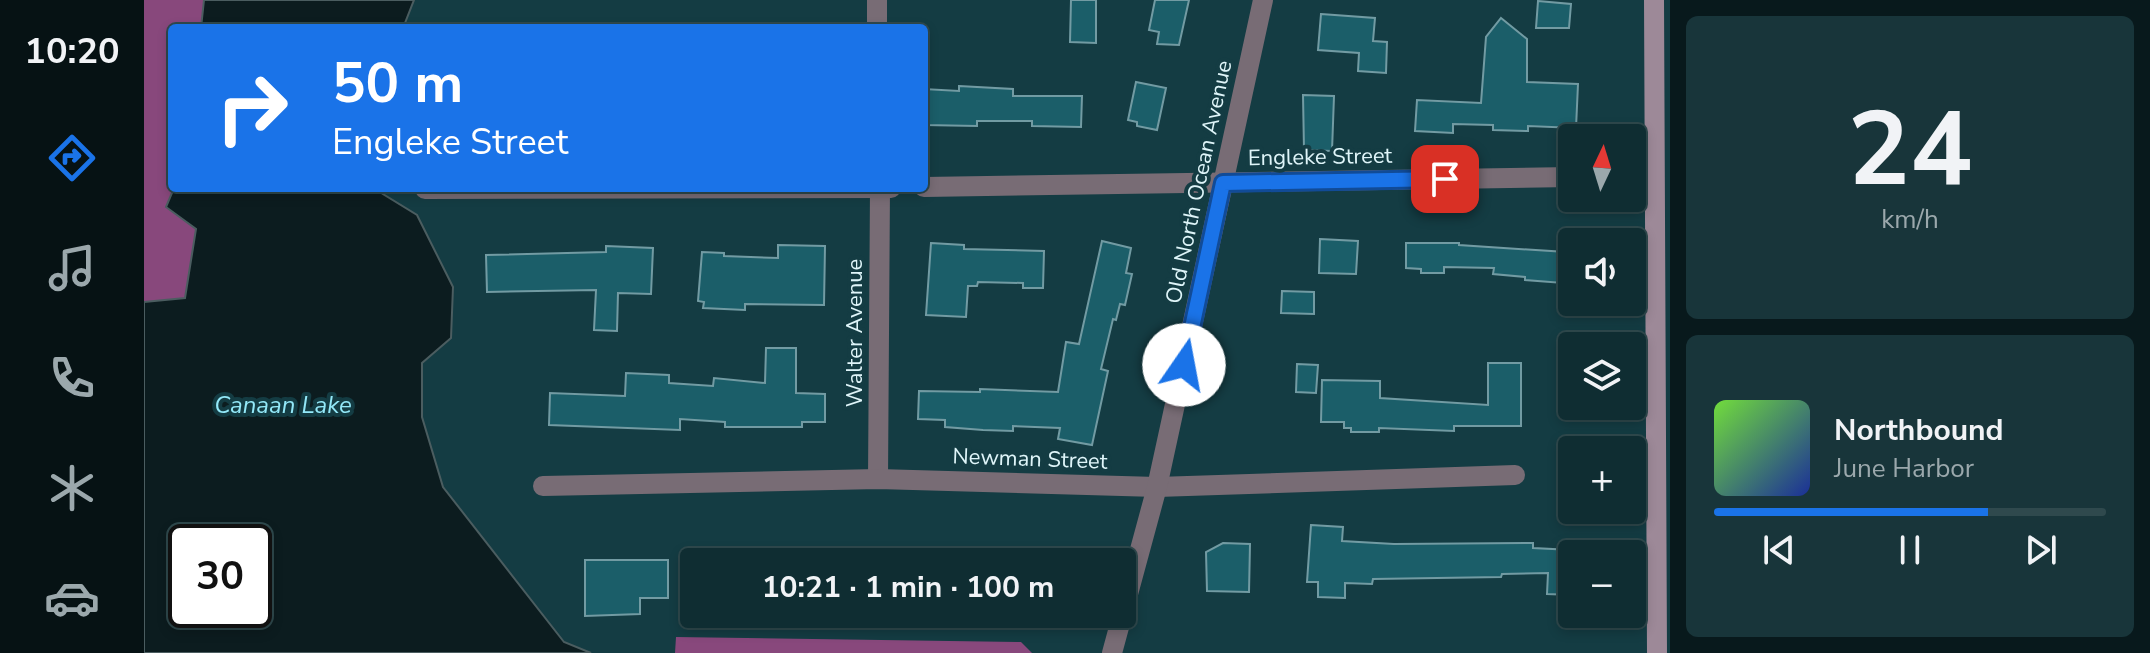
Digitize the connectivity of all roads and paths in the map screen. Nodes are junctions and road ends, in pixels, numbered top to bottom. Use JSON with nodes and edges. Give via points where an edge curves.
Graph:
{"nodes":[{"id":1,"x":877,"y":0,"type":"edge"},
{"id":2,"x":1263,"y":0,"type":"edge"},
{"id":3,"x":1654,"y":0,"type":"edge"},
{"id":4,"x":877,"y":24,"type":"edge"},
{"id":5,"x":1558,"y":177,"type":"edge"},
{"id":6,"x":1223,"y":183,"type":"junction"},
{"id":7,"x":928,"y":187,"type":"edge"},
{"id":8,"x":880,"y":192,"type":"edge"},
{"id":9,"x":1515,"y":475,"type":"dead end"},
{"id":10,"x":878,"y":479,"type":"junction"},
{"id":11,"x":543,"y":486,"type":"dead end"},
{"id":12,"x":1157,"y":487,"type":"junction"},
{"id":13,"x":1112,"y":653,"type":"edge"},
{"id":14,"x":1657,"y":653,"type":"edge"}],
"edges":[{"from":1,"to":4,"type":"street"},
{"from":2,"to":6,"type":"street","name":"Old North Ocean Avenue"},
{"from":3,"to":14,"type":"main road"},
{"from":5,"to":6,"type":"street","name":"Engleke Street"},
{"from":6,"to":7,"type":"street","name":"Engleke Street"},
{"from":6,"to":12,"type":"street","name":"Old North Ocean Avenue"},
{"from":8,"to":10,"type":"street","name":"Walter Avenue"},
{"from":9,"to":12,"type":"street","name":"Newman Street"},
{"from":10,"to":11,"type":"street","name":"Newman Street"},
{"from":10,"to":12,"type":"street","name":"Newman Street"},
{"from":12,"to":13,"type":"street","name":"Old North Ocean Avenue"}]}
